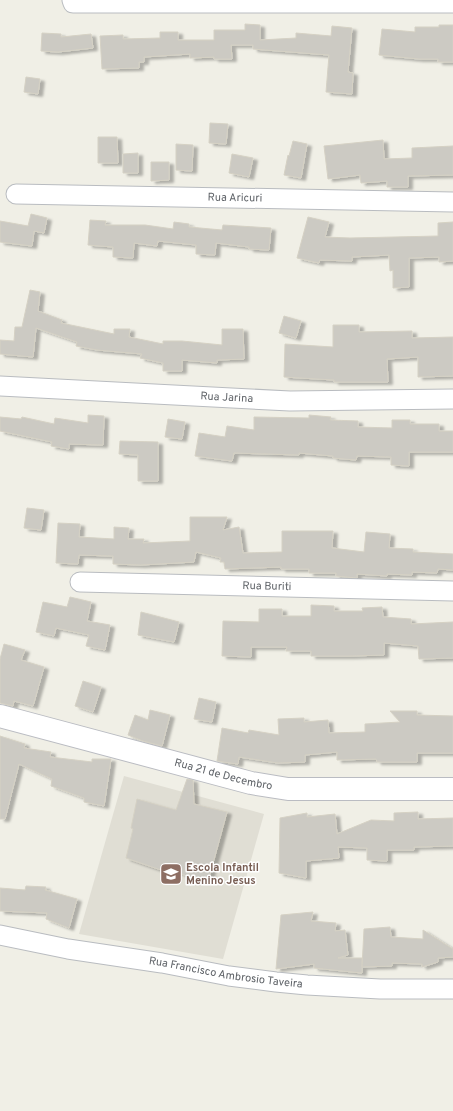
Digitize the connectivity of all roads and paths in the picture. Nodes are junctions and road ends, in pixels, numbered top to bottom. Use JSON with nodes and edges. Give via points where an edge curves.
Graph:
{"nodes":[{"id":1,"x":73,"y":2,"type":"edge"},
{"id":2,"x":453,"y":3,"type":"edge"},
{"id":3,"x":16,"y":194,"type":"dead end"},
{"id":4,"x":453,"y":202,"type":"edge"},
{"id":5,"x":0,"y":386,"type":"edge"},
{"id":6,"x":453,"y":398,"type":"edge"},
{"id":7,"x":80,"y":582,"type":"dead end"},
{"id":8,"x":453,"y":591,"type":"edge"},
{"id":9,"x":0,"y":716,"type":"edge"},
{"id":10,"x":453,"y":789,"type":"edge"},
{"id":11,"x":0,"y":935,"type":"edge"},
{"id":12,"x":453,"y":989,"type":"edge"}],
"edges":[{"from":1,"to":2,"type":"street"},
{"from":3,"to":4,"type":"street","name":"Rua Aricuri"},
{"from":5,"to":6,"type":"street","name":"Rua Jarina","via":[[290,401]]},
{"from":7,"to":8,"type":"street","name":"Rua Buriti"},
{"from":9,"to":10,"type":"street","name":"Rua 21 de Decembro","via":[[251,783],[288,789]]},
{"from":11,"to":12,"type":"street","name":"Rua Francisco Ambrosio Taveira","via":[[68,949],[276,982],[380,989]]}]}
